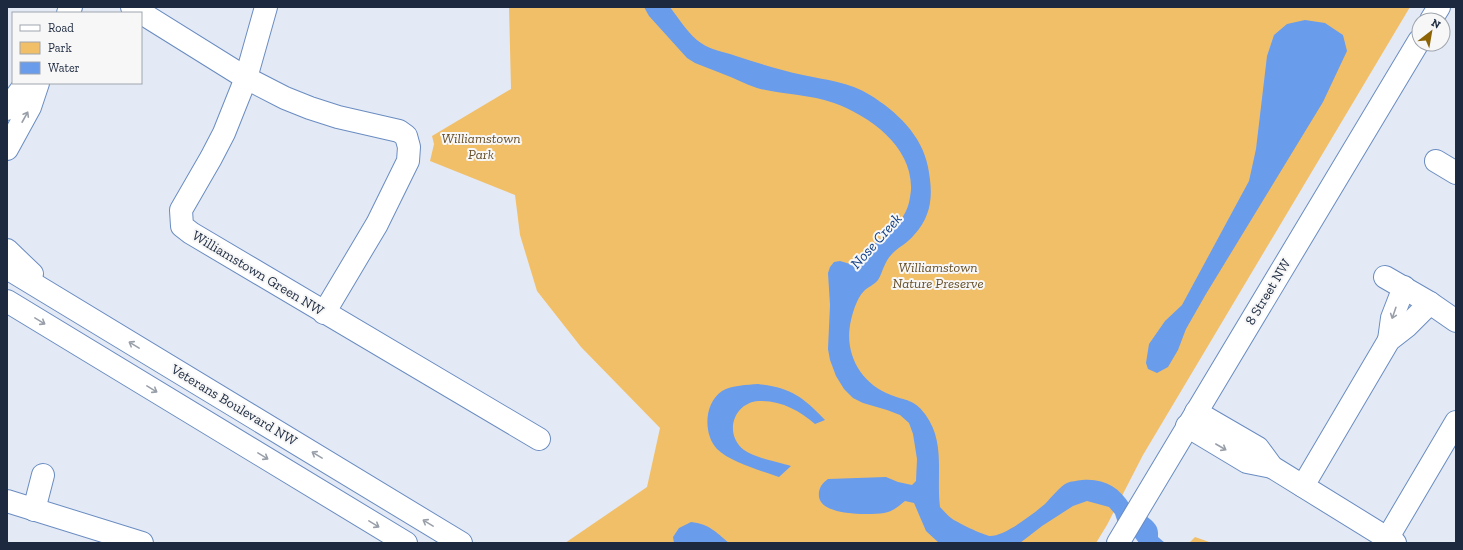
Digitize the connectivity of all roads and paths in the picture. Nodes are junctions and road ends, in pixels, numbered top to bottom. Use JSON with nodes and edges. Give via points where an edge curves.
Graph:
{"nodes":[{"id":1,"x":266,"y":7,"type":"edge"},
{"id":2,"x":142,"y":13,"type":"edge"},
{"id":3,"x":1412,"y":52,"type":"edge"},
{"id":4,"x":246,"y":78,"type":"junction"},
{"id":5,"x":25,"y":84,"type":"edge"},
{"id":6,"x":38,"y":84,"type":"edge"},
{"id":7,"x":7,"y":109,"type":"edge"},
{"id":8,"x":7,"y":149,"type":"edge"},
{"id":9,"x":1436,"y":161,"type":"dead end"},
{"id":10,"x":1456,"y":173,"type":"edge"},
{"id":11,"x":7,"y":250,"type":"edge"},
{"id":12,"x":7,"y":268,"type":"edge"},
{"id":13,"x":1384,"y":277,"type":"dead end"},
{"id":14,"x":1404,"y":287,"type":"junction"},
{"id":15,"x":59,"y":299,"type":"junction"},
{"id":16,"x":7,"y":301,"type":"edge"},
{"id":17,"x":1430,"y":303,"type":"junction"},
{"id":18,"x":324,"y":313,"type":"junction"},
{"id":19,"x":1456,"y":321,"type":"edge"},
{"id":20,"x":1389,"y":340,"type":"junction"},
{"id":21,"x":1192,"y":419,"type":"junction"},
{"id":22,"x":1456,"y":422,"type":"edge"},
{"id":23,"x":539,"y":439,"type":"dead end"},
{"id":24,"x":43,"y":475,"type":"dead end"},
{"id":25,"x":1303,"y":486,"type":"junction"},
{"id":26,"x":7,"y":501,"type":"edge"},
{"id":27,"x":34,"y":510,"type":"junction"},
{"id":28,"x":1391,"y":541,"type":"edge"},
{"id":29,"x":1119,"y":542,"type":"edge"},
{"id":30,"x":142,"y":543,"type":"edge"},
{"id":31,"x":406,"y":543,"type":"edge"},
{"id":32,"x":461,"y":543,"type":"edge"}],
"edges":[{"from":1,"to":4,"type":"street","name":"Williamstown Green NW"},
{"from":2,"to":4,"type":"street"},
{"from":3,"to":21,"type":"street","name":"8 Street NW"},
{"from":4,"to":18,"type":"street","name":"Williamstown Green NW","via":[[224,133],[181,210],[182,226]]},
{"from":4,"to":18,"type":"street","via":[[310,108],[399,131],[406,136],[409,147],[408,161],[403,172],[377,224]]},
{"from":5,"to":7,"type":"street"},
{"from":8,"to":6,"type":"street","one_way":true,"via":[[30,107]]},
{"from":9,"to":10,"type":"street"},
{"from":11,"to":15,"type":"street"},
{"from":12,"to":15,"type":"street","name":"Veterans Boulevard NW"},
{"from":13,"to":14,"type":"street"},
{"from":14,"to":17,"type":"street"},
{"from":14,"to":20,"type":"street","one_way":true,"via":[[1392,318]]},
{"from":32,"to":15,"type":"street","name":"Veterans Boulevard NW","one_way":true},
{"from":16,"to":31,"type":"street","name":"Veterans Boulevard NW","one_way":true},
{"from":17,"to":19,"type":"street"},
{"from":17,"to":20,"type":"street"},
{"from":18,"to":23,"type":"street","name":"Williamstown Green NW"},
{"from":20,"to":25,"type":"street"},
{"from":21,"to":25,"type":"street","via":[[1258,448],[1272,467]]},
{"from":21,"to":29,"type":"street","name":"8 Street NW"},
{"from":22,"to":28,"type":"street"},
{"from":24,"to":27,"type":"street"},
{"from":25,"to":28,"type":"street"},
{"from":26,"to":27,"type":"street"},
{"from":27,"to":30,"type":"street"}]}
